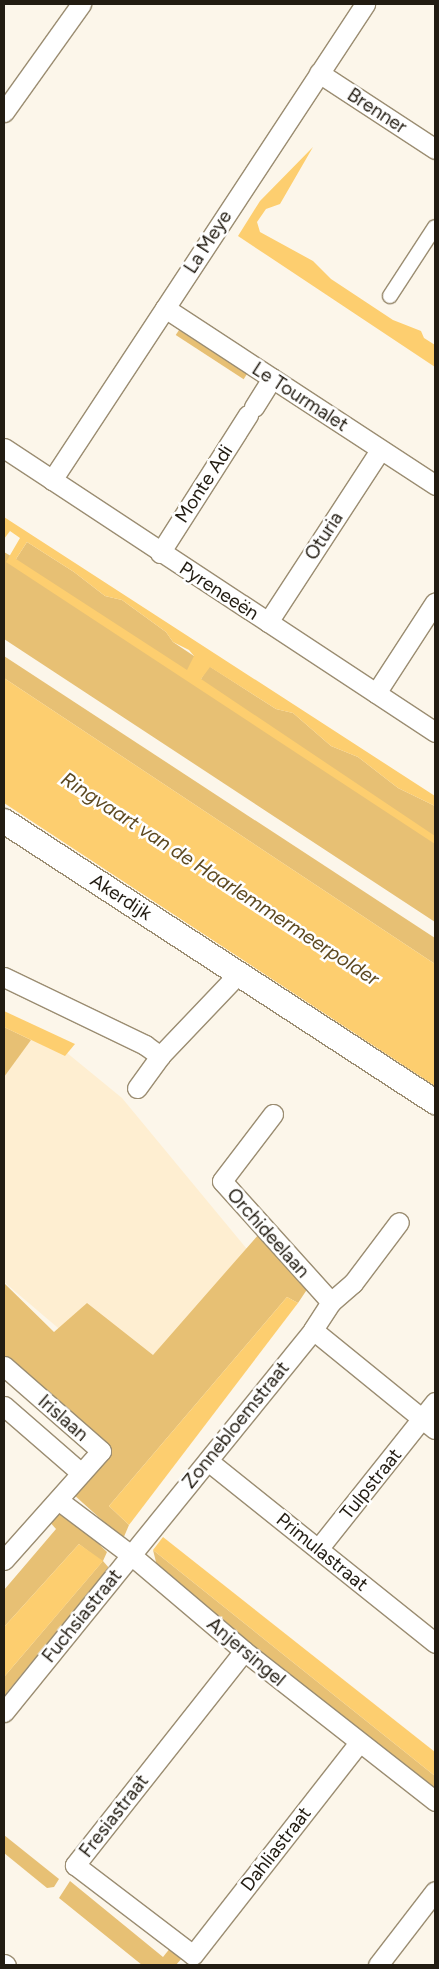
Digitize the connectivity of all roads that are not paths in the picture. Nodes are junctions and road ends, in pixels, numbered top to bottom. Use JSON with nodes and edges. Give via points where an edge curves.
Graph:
{"nodes":[{"id":1,"x":80,"y":4,"type":"edge"},
{"id":2,"x":365,"y":4,"type":"edge"},
{"id":3,"x":319,"y":73,"type":"junction"},
{"id":4,"x":4,"y":112,"type":"edge"},
{"id":5,"x":435,"y":149,"type":"edge"},
{"id":6,"x":435,"y":227,"type":"edge"},
{"id":7,"x":390,"y":296,"type":"dead end"},
{"id":8,"x":165,"y":308,"type":"junction"},
{"id":9,"x":272,"y":378,"type":"junction"},
{"id":10,"x":4,"y":448,"type":"edge"},
{"id":11,"x":380,"y":450,"type":"junction"},
{"id":12,"x":52,"y":480,"type":"junction"},
{"id":13,"x":435,"y":485,"type":"edge"},
{"id":14,"x":160,"y":553,"type":"junction"},
{"id":15,"x":435,"y":602,"type":"edge"},
{"id":16,"x":268,"y":622,"type":"junction"},
{"id":17,"x":376,"y":693,"type":"junction"},
{"id":18,"x":435,"y":732,"type":"edge"},
{"id":19,"x":4,"y":821,"type":"edge"},
{"id":20,"x":239,"y":973,"type":"junction"},
{"id":21,"x":4,"y":977,"type":"edge"},
{"id":22,"x":160,"y":1056,"type":"junction"},
{"id":23,"x":137,"y":1088,"type":"dead end"},
{"id":24,"x":435,"y":1102,"type":"edge"},
{"id":25,"x":273,"y":1114,"type":"dead end"},
{"id":26,"x":399,"y":1222,"type":"dead end"},
{"id":27,"x":330,"y":1302,"type":"junction"},
{"id":28,"x":312,"y":1330,"type":"junction"},
{"id":29,"x":4,"y":1366,"type":"edge"},
{"id":30,"x":435,"y":1402,"type":"edge"},
{"id":31,"x":4,"y":1406,"type":"edge"},
{"id":32,"x":429,"y":1424,"type":"edge"},
{"id":33,"x":208,"y":1461,"type":"junction"},
{"id":34,"x":81,"y":1473,"type":"junction"},
{"id":35,"x":58,"y":1500,"type":"junction"},
{"id":36,"x":159,"y":1519,"type":"joint"},
{"id":37,"x":318,"y":1549,"type":"junction"},
{"id":38,"x":131,"y":1555,"type":"junction"},
{"id":39,"x":4,"y":1560,"type":"edge"},
{"id":40,"x":435,"y":1643,"type":"edge"},
{"id":41,"x":244,"y":1651,"type":"junction"},
{"id":42,"x":4,"y":1712,"type":"edge"},
{"id":43,"x":358,"y":1744,"type":"junction"},
{"id":44,"x":435,"y":1802,"type":"edge"},
{"id":45,"x":435,"y":1892,"type":"edge"},
{"id":46,"x":193,"y":1955,"type":"joint"},
{"id":47,"x":378,"y":1965,"type":"edge"}],
"edges":[{"from":1,"to":4,"type":"street"},
{"from":2,"to":3,"type":"street","name":"La Meye"},
{"from":3,"to":5,"type":"street","name":"Brenner"},
{"from":3,"to":8,"type":"street","name":"La Meye"},
{"from":6,"to":7,"type":"street"},
{"from":8,"to":9,"type":"street","name":"Le Tourmalet"},
{"from":8,"to":12,"type":"street","name":"La Meye"},
{"from":9,"to":11,"type":"street","name":"Le Tourmalet"},
{"from":9,"to":14,"type":"street","name":"Monte Adi"},
{"from":10,"to":12,"type":"street","name":"Pyreneeën"},
{"from":11,"to":13,"type":"street","name":"Le Tourmalet"},
{"from":11,"to":16,"type":"street","name":"Oturia"},
{"from":12,"to":14,"type":"street","name":"Pyreneeën"},
{"from":14,"to":16,"type":"street","name":"Pyreneeën"},
{"from":15,"to":17,"type":"street"},
{"from":16,"to":17,"type":"street","name":"Pyreneeën"},
{"from":17,"to":18,"type":"street","name":"Pyreneeën"},
{"from":19,"to":20,"type":"street","name":"Akerdijk"},
{"from":20,"to":22,"type":"street"},
{"from":20,"to":24,"type":"street","name":"Akerdijk"},
{"from":21,"to":22,"type":"street","via":[[146,1045]]},
{"from":22,"to":23,"type":"street"},
{"from":25,"to":27,"type":"street","name":"Orchideelaan","via":[[222,1181]]},
{"from":26,"to":27,"type":"street","via":[[353,1283]]},
{"from":27,"to":28,"type":"street"},
{"from":28,"to":32,"type":"street"},
{"from":28,"to":33,"type":"street","name":"Zonnebloemstraat"},
{"from":29,"to":34,"type":"street","name":"Irislaan","via":[[101,1451]]},
{"from":30,"to":32,"type":"street"},
{"from":31,"to":34,"type":"street","name":"Irislaan"},
{"from":32,"to":37,"type":"street","name":"Tulpstraat"},
{"from":33,"to":36,"type":"street","name":"Zonnebloemstraat"},
{"from":33,"to":37,"type":"street","name":"Primulastraat"},
{"from":34,"to":35,"type":"street","name":"Irislaan"},
{"from":35,"to":38,"type":"street","name":"Anjersingel"},
{"from":35,"to":39,"type":"street","name":"Irislaan"},
{"from":36,"to":38,"type":"street","name":"Fuchsiastraat"},
{"from":37,"to":40,"type":"street","name":"Primulastraat"},
{"from":38,"to":41,"type":"street","name":"Anjersingel"},
{"from":38,"to":42,"type":"street","name":"Fuchsiastraat"},
{"from":41,"to":43,"type":"street","name":"Anjersingel"},
{"from":41,"to":46,"type":"street","name":"Fresiastraat","via":[[76,1865]]},
{"from":43,"to":44,"type":"street","name":"Anjersingel"},
{"from":43,"to":46,"type":"street","name":"Dahliastraat"},
{"from":45,"to":47,"type":"street"}]}
